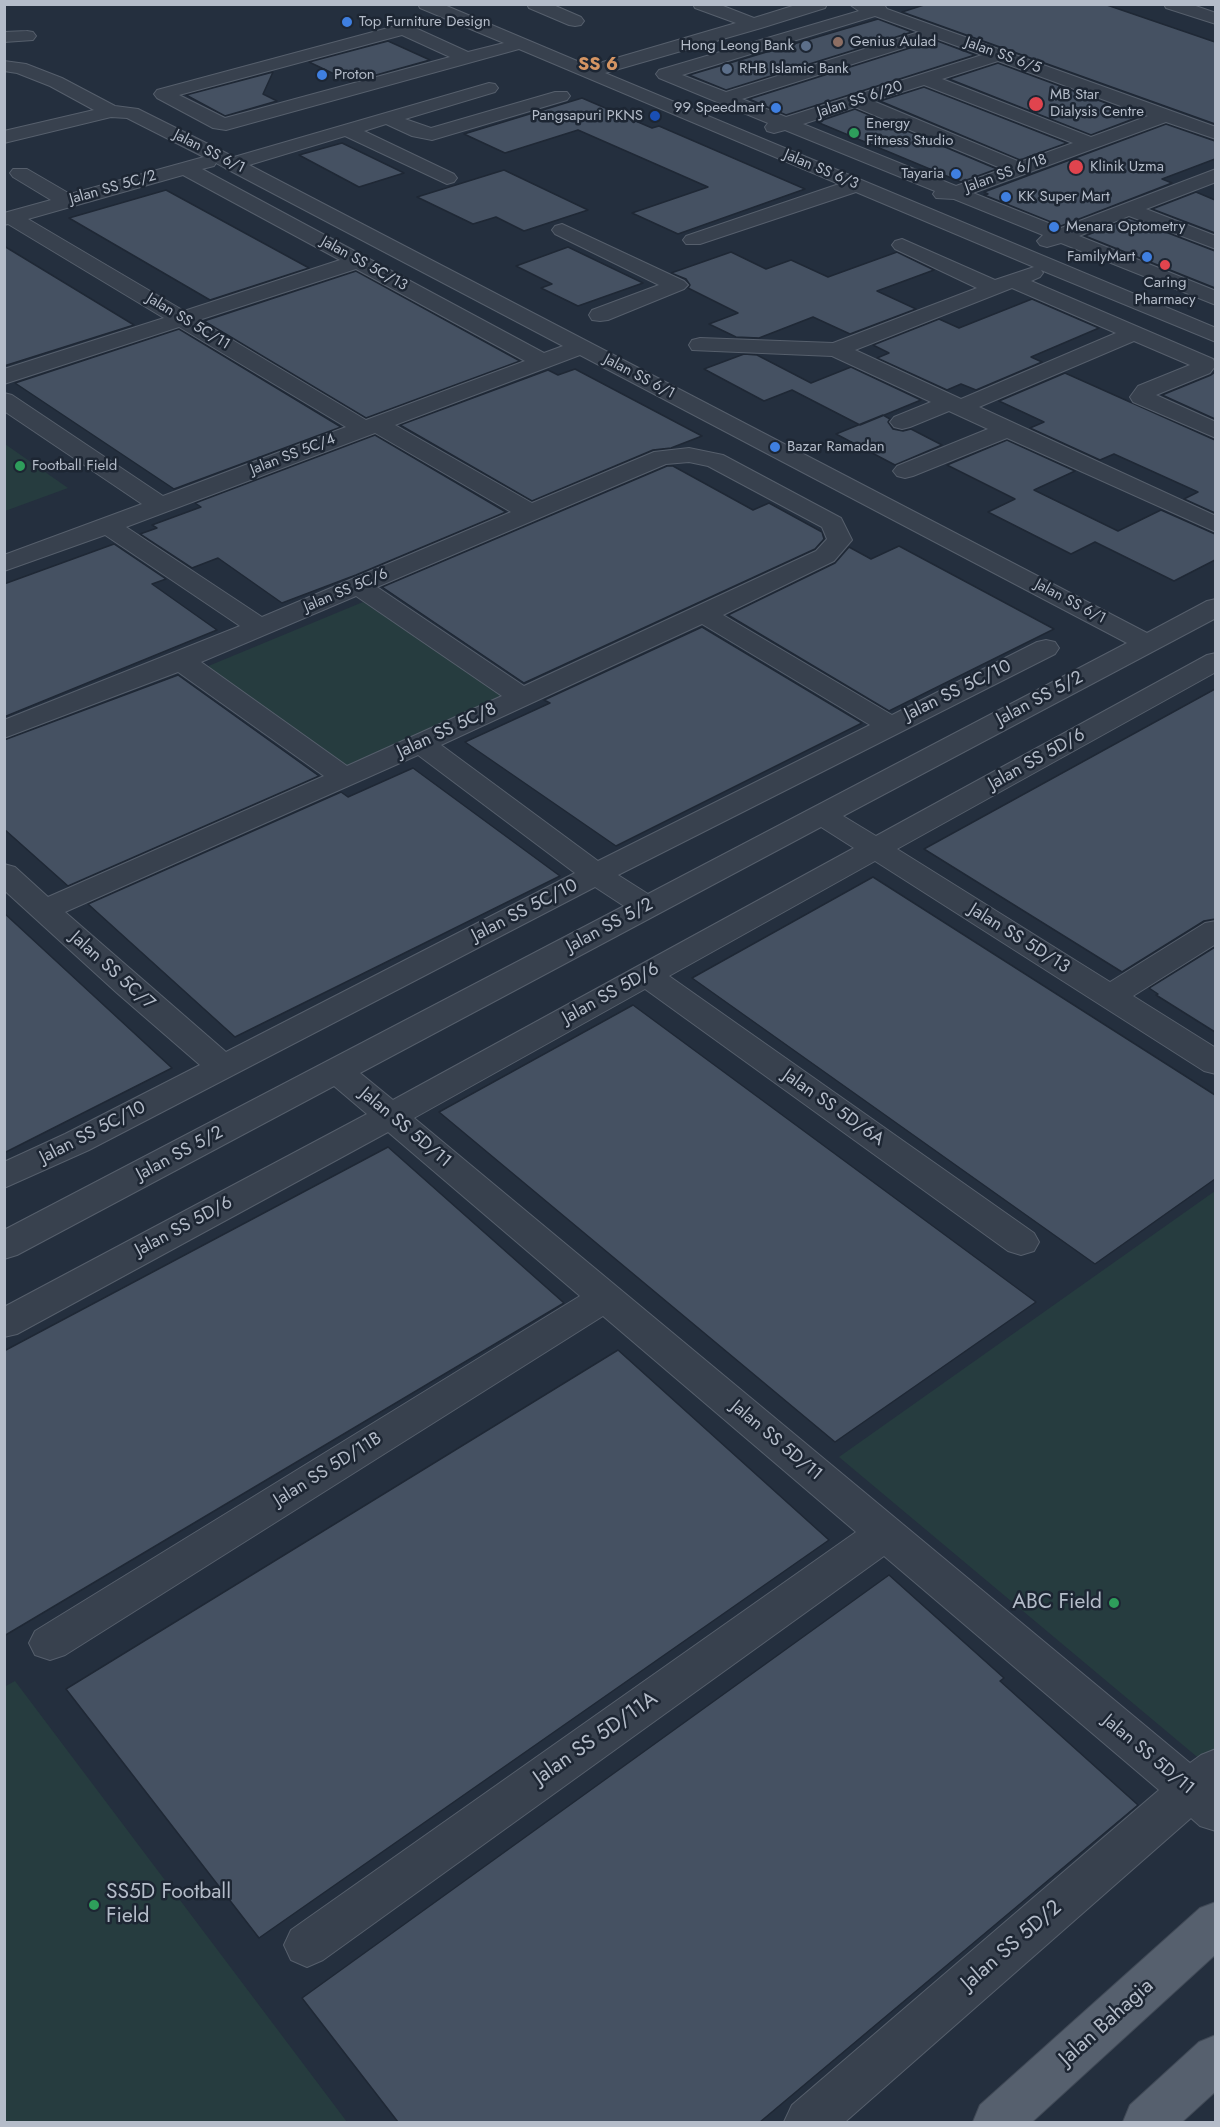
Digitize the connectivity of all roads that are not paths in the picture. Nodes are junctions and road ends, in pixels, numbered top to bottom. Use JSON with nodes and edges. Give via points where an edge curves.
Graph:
{"nodes":[{"id":1,"x":426,"y":4,"type":"edge"},
{"id":2,"x":535,"y":4,"type":"edge"},
{"id":3,"x":772,"y":4,"type":"edge"},
{"id":4,"x":819,"y":4,"type":"edge"},
{"id":5,"x":857,"y":4,"type":"edge"},
{"id":6,"x":1172,"y":4,"type":"edge"},
{"id":7,"x":707,"y":5,"type":"edge"},
{"id":8,"x":879,"y":10,"type":"junction"},
{"id":9,"x":734,"y":16,"type":"junction"},
{"id":10,"x":1215,"y":19,"type":"edge"},
{"id":11,"x":575,"y":21,"type":"dead end"},
{"id":12,"x":754,"y":24,"type":"junction"},
{"id":13,"x":938,"y":32,"type":"junction"},
{"id":14,"x":382,"y":35,"type":"junction"},
{"id":15,"x":27,"y":36,"type":"dead end"},
{"id":16,"x":4,"y":37,"type":"edge"},
{"id":17,"x":519,"y":44,"type":"junction"},
{"id":18,"x":1000,"y":56,"type":"junction"},
{"id":19,"x":4,"y":57,"type":"edge"},
{"id":20,"x":466,"y":58,"type":"junction"},
{"id":21,"x":567,"y":64,"type":"junction"},
{"id":22,"x":447,"y":65,"type":"junction"},
{"id":23,"x":4,"y":66,"type":"edge"},
{"id":24,"x":588,"y":72,"type":"junction"},
{"id":25,"x":925,"y":79,"type":"junction"},
{"id":26,"x":4,"y":82,"type":"edge"},
{"id":27,"x":489,"y":88,"type":"dead end"},
{"id":28,"x":561,"y":96,"type":"dead end"},
{"id":29,"x":723,"y":99,"type":"junction"},
{"id":30,"x":856,"y":101,"type":"junction"},
{"id":31,"x":111,"y":111,"type":"junction"},
{"id":32,"x":131,"y":113,"type":"junction"},
{"id":33,"x":1165,"y":116,"type":"junction"},
{"id":34,"x":83,"y":118,"type":"junction"},
{"id":35,"x":388,"y":118,"type":"junction"},
{"id":36,"x":783,"y":124,"type":"junction"},
{"id":37,"x":719,"y":128,"type":"junction"},
{"id":38,"x":347,"y":130,"type":"junction"},
{"id":39,"x":1215,"y":134,"type":"edge"},
{"id":40,"x":4,"y":137,"type":"edge"},
{"id":41,"x":1090,"y":143,"type":"junction"},
{"id":42,"x":226,"y":161,"type":"junction"},
{"id":43,"x":185,"y":168,"type":"junction"},
{"id":44,"x":1020,"y":169,"type":"junction"},
{"id":45,"x":20,"y":173,"type":"dead end"},
{"id":46,"x":447,"y":178,"type":"dead end"},
{"id":47,"x":1211,"y":181,"type":"edge"},
{"id":48,"x":856,"y":185,"type":"junction"},
{"id":49,"x":954,"y":193,"type":"junction"},
{"id":50,"x":878,"y":194,"type":"junction"},
{"id":51,"x":67,"y":201,"type":"junction"},
{"id":52,"x":1128,"y":209,"type":"junction"},
{"id":53,"x":8,"y":218,"type":"edge"},
{"id":54,"x":562,"y":230,"type":"dead end"},
{"id":55,"x":1058,"y":236,"type":"junction"},
{"id":56,"x":693,"y":240,"type":"dead end"},
{"id":57,"x":1215,"y":243,"type":"edge"},
{"id":58,"x":902,"y":245,"type":"dead end"},
{"id":59,"x":1016,"y":252,"type":"junction"},
{"id":60,"x":358,"y":261,"type":"junction"},
{"id":61,"x":1050,"y":266,"type":"junction"},
{"id":62,"x":1004,"y":284,"type":"junction"},
{"id":63,"x":1215,"y":299,"type":"edge"},
{"id":64,"x":600,"y":315,"type":"dead end"},
{"id":65,"x":182,"y":319,"type":"junction"},
{"id":66,"x":1136,"y":333,"type":"junction"},
{"id":67,"x":1215,"y":336,"type":"edge"},
{"id":68,"x":700,"y":345,"type":"dead end"},
{"id":69,"x":581,"y":347,"type":"junction"},
{"id":70,"x":836,"y":350,"type":"junction"},
{"id":71,"x":542,"y":362,"type":"junction"},
{"id":72,"x":4,"y":377,"type":"edge"},
{"id":73,"x":4,"y":400,"type":"edge"},
{"id":74,"x":956,"y":405,"type":"junction"},
{"id":75,"x":902,"y":422,"type":"dead end"},
{"id":76,"x":371,"y":426,"type":"junction"},
{"id":77,"x":1008,"y":429,"type":"junction"},
{"id":78,"x":1215,"y":431,"type":"edge"},
{"id":79,"x":905,"y":471,"type":"dead end"},
{"id":80,"x":160,"y":505,"type":"junction"},
{"id":81,"x":529,"y":512,"type":"junction"},
{"id":82,"x":107,"y":525,"type":"junction"},
{"id":83,"x":1215,"y":525,"type":"edge"},
{"id":84,"x":840,"y":540,"type":"joint"},
{"id":85,"x":4,"y":564,"type":"edge"},
{"id":86,"x":358,"y":586,"type":"junction"},
{"id":87,"x":1215,"y":607,"type":"edge"},
{"id":88,"x":703,"y":614,"type":"junction"},
{"id":89,"x":260,"y":628,"type":"junction"},
{"id":90,"x":1147,"y":643,"type":"junction"},
{"id":91,"x":1046,"y":648,"type":"dead end"},
{"id":92,"x":181,"y":661,"type":"junction"},
{"id":93,"x":1215,"y":661,"type":"edge"},
{"id":94,"x":521,"y":697,"type":"junction"},
{"id":95,"x":889,"y":725,"type":"junction"},
{"id":96,"x":4,"y":730,"type":"edge"},
{"id":97,"x":421,"y":744,"type":"junction"},
{"id":98,"x":345,"y":778,"type":"junction"},
{"id":99,"x":822,"y":814,"type":"junction"},
{"id":100,"x":875,"y":848,"type":"junction"},
{"id":101,"x":4,"y":873,"type":"edge"},
{"id":102,"x":596,"y":874,"type":"junction"},
{"id":103,"x":647,"y":907,"type":"junction"},
{"id":104,"x":45,"y":910,"type":"junction"},
{"id":105,"x":1215,"y":930,"type":"edge"},
{"id":106,"x":645,"y":974,"type":"junction"},
{"id":107,"x":1110,"y":996,"type":"junction"},
{"id":108,"x":1215,"y":1063,"type":"edge"},
{"id":109,"x":222,"y":1066,"type":"junction"},
{"id":110,"x":338,"y":1071,"type":"junction"},
{"id":111,"x":391,"y":1116,"type":"junction"},
{"id":112,"x":4,"y":1176,"type":"edge"},
{"id":113,"x":1022,"y":1242,"type":"dead end"},
{"id":114,"x":4,"y":1246,"type":"edge"},
{"id":115,"x":606,"y":1297,"type":"junction"},
{"id":116,"x":4,"y":1323,"type":"edge"},
{"id":117,"x":885,"y":1533,"type":"junction"},
{"id":118,"x":50,"y":1643,"type":"dead end"},
{"id":119,"x":1207,"y":1791,"type":"edge"},
{"id":120,"x":1215,"y":1923,"type":"edge"},
{"id":121,"x":307,"y":1945,"type":"dead end"},
{"id":122,"x":1215,"y":2058,"type":"edge"},
{"id":123,"x":809,"y":2122,"type":"edge"},
{"id":124,"x":997,"y":2122,"type":"edge"},
{"id":125,"x":1147,"y":2122,"type":"edge"}],
"edges":[{"from":1,"to":17,"type":"street","name":"Jalan SS 6/3"},
{"from":2,"to":11,"type":"street"},
{"from":3,"to":9,"type":"street"},
{"from":4,"to":12,"type":"street"},
{"from":5,"to":8,"type":"street","name":"Jalan SS 6/5"},
{"from":6,"to":10,"type":"street"},
{"from":7,"to":9,"type":"street"},
{"from":8,"to":13,"type":"street","name":"Jalan SS 6/5"},
{"from":8,"to":29,"type":"street","via":[[665,74]]},
{"from":9,"to":12,"type":"street"},
{"from":9,"to":21,"type":"street"},
{"from":12,"to":24,"type":"street"},
{"from":13,"to":18,"type":"street","name":"Jalan SS 6/5"},
{"from":13,"to":29,"type":"street"},
{"from":14,"to":20,"type":"street","via":[[405,30]]},
{"from":14,"to":22,"type":"street"},
{"from":14,"to":22,"type":"street","via":[[163,94],[226,124]]},
{"from":15,"to":16,"type":"street"},
{"from":17,"to":20,"type":"street"},
{"from":17,"to":21,"type":"street","name":"Jalan SS 6/3"},
{"from":18,"to":25,"type":"street","name":"Jalan SS 6/20"},
{"from":18,"to":33,"type":"street","name":"Jalan SS 6/5"},
{"from":19,"to":32,"type":"street","name":"Jalan SS 6/1","via":[[38,63],[75,77],[129,104]]},
{"from":20,"to":22,"type":"street"},
{"from":21,"to":24,"type":"street","name":"Jalan SS 6/3"},
{"from":23,"to":31,"type":"street","name":"Jalan SS 6/1","via":[[56,82]]},
{"from":24,"to":37,"type":"street","name":"Jalan SS 6/3"},
{"from":25,"to":30,"type":"street","name":"Jalan SS 6/20"},
{"from":25,"to":41,"type":"street"},
{"from":26,"to":34,"type":"street","via":[[32,88]]},
{"from":27,"to":35,"type":"street","name":"Jalan SS 5C/2"},
{"from":28,"to":35,"type":"street","via":[[432,134]]},
{"from":29,"to":36,"type":"street"},
{"from":30,"to":36,"type":"street","name":"Jalan SS 6/20"},
{"from":30,"to":44,"type":"street"},
{"from":31,"to":32,"type":"street","name":"Jalan SS 6/1"},
{"from":31,"to":34,"type":"street"},
{"from":32,"to":42,"type":"street","name":"Jalan SS 6/1"},
{"from":33,"to":39,"type":"street","name":"Jalan SS 6/5"},
{"from":33,"to":41,"type":"street","name":"Jalan SS 6/18"},
{"from":34,"to":40,"type":"street"},
{"from":35,"to":38,"type":"street","name":"Jalan SS 5C/2"},
{"from":36,"to":37,"type":"street","name":"Jalan SS 6/20","via":[[763,131]]},
{"from":36,"to":49,"type":"street"},
{"from":37,"to":48,"type":"street","name":"Jalan SS 6/3"},
{"from":38,"to":42,"type":"street","name":"Jalan SS 5C/2"},
{"from":38,"to":46,"type":"street"},
{"from":41,"to":44,"type":"street","name":"Jalan SS 6/18"},
{"from":42,"to":43,"type":"street","name":"Jalan SS 5C/2"},
{"from":42,"to":69,"type":"street","name":"Jalan SS 6/1"},
{"from":43,"to":51,"type":"street","name":"Jalan SS 5C/2"},
{"from":43,"to":60,"type":"street","name":"Jalan SS 5C/13"},
{"from":44,"to":49,"type":"street","name":"Jalan SS 6/18"},
{"from":45,"to":51,"type":"street"},
{"from":47,"to":52,"type":"street"},
{"from":48,"to":50,"type":"street","name":"Jalan SS 6/3"},
{"from":48,"to":56,"type":"street"},
{"from":49,"to":50,"type":"street","name":"Jalan SS 6/18","via":[[906,197]]},
{"from":49,"to":55,"type":"street"},
{"from":50,"to":59,"type":"street","name":"Jalan SS 6/3"},
{"from":51,"to":53,"type":"street","name":"Jalan SS 5C/2"},
{"from":52,"to":55,"type":"street"},
{"from":52,"to":57,"type":"street"},
{"from":53,"to":65,"type":"street","name":"Jalan SS 5C/11"},
{"from":54,"to":64,"type":"street","via":[[677,285]]},
{"from":55,"to":59,"type":"street"},
{"from":55,"to":63,"type":"street"},
{"from":58,"to":62,"type":"street"},
{"from":59,"to":61,"type":"street","name":"Jalan SS 6/3"},
{"from":60,"to":65,"type":"street"},
{"from":60,"to":71,"type":"street","name":"Jalan SS 5C/13"},
{"from":61,"to":62,"type":"street"},
{"from":61,"to":67,"type":"street","name":"Jalan SS 6/3"},
{"from":62,"to":66,"type":"street"},
{"from":62,"to":70,"type":"street"},
{"from":65,"to":72,"type":"street"},
{"from":65,"to":76,"type":"street","name":"Jalan SS 5C/11"},
{"from":66,"to":74,"type":"street"},
{"from":66,"to":78,"type":"street","via":[[1205,364],[1146,390],[1141,397]]},
{"from":68,"to":70,"type":"street"},
{"from":69,"to":71,"type":"street","name":"Jalan SS 5C/4"},
{"from":69,"to":90,"type":"street","name":"Jalan SS 6/1"},
{"from":70,"to":74,"type":"street"},
{"from":71,"to":76,"type":"street","name":"Jalan SS 5C/4"},
{"from":73,"to":80,"type":"street"},
{"from":74,"to":75,"type":"street"},
{"from":74,"to":77,"type":"street"},
{"from":76,"to":80,"type":"street","name":"Jalan SS 5C/4"},
{"from":76,"to":81,"type":"street","name":"Jalan SS 5C/11"},
{"from":77,"to":79,"type":"street"},
{"from":77,"to":83,"type":"street"},
{"from":80,"to":82,"type":"street","name":"Jalan SS 5C/4"},
{"from":81,"to":84,"type":"street","name":"Jalan SS 5C/6","via":[[662,457],[689,455],[715,460],[832,522]]},
{"from":81,"to":86,"type":"street","name":"Jalan SS 5C/6"},
{"from":82,"to":85,"type":"street","name":"Jalan SS 5C/4"},
{"from":82,"to":89,"type":"street"},
{"from":84,"to":88,"type":"street","name":"Jalan SS 5C/8","via":[[825,556]]},
{"from":86,"to":89,"type":"street","name":"Jalan SS 5C/6"},
{"from":86,"to":94,"type":"street"},
{"from":87,"to":90,"type":"street","name":"Jalan SS 5/2"},
{"from":88,"to":94,"type":"street","name":"Jalan SS 5C/8"},
{"from":88,"to":95,"type":"street"},
{"from":89,"to":92,"type":"street","name":"Jalan SS 5C/6"},
{"from":90,"to":99,"type":"street","name":"Jalan SS 5/2"},
{"from":91,"to":95,"type":"street","name":"Jalan SS 5C/10"},
{"from":92,"to":96,"type":"street","name":"Jalan SS 5C/6"},
{"from":92,"to":98,"type":"street"},
{"from":93,"to":100,"type":"street","name":"Jalan SS 5D/6"},
{"from":94,"to":97,"type":"street","name":"Jalan SS 5C/8"},
{"from":95,"to":102,"type":"street","name":"Jalan SS 5C/10"},
{"from":97,"to":98,"type":"street","name":"Jalan SS 5C/8"},
{"from":97,"to":102,"type":"street"},
{"from":98,"to":104,"type":"street","name":"Jalan SS 5C/8"},
{"from":99,"to":100,"type":"street","name":"Jalan SS 5D/13"},
{"from":99,"to":103,"type":"street","name":"Jalan SS 5/2"},
{"from":100,"to":106,"type":"street","name":"Jalan SS 5D/6"},
{"from":100,"to":107,"type":"street","name":"Jalan SS 5D/13"},
{"from":101,"to":104,"type":"street","name":"Jalan SS 5C/7"},
{"from":102,"to":103,"type":"street"},
{"from":102,"to":109,"type":"street","name":"Jalan SS 5C/10"},
{"from":103,"to":110,"type":"street","name":"Jalan SS 5/2"},
{"from":104,"to":109,"type":"street","name":"Jalan SS 5C/7"},
{"from":105,"to":107,"type":"street"},
{"from":106,"to":111,"type":"street","name":"Jalan SS 5D/6"},
{"from":106,"to":113,"type":"street","name":"Jalan SS 5D/6A"},
{"from":107,"to":108,"type":"street","name":"Jalan SS 5D/13"},
{"from":109,"to":112,"type":"street","name":"Jalan SS 5C/10"},
{"from":110,"to":111,"type":"street","name":"Jalan SS 5D/11"},
{"from":110,"to":114,"type":"street","name":"Jalan SS 5/2"},
{"from":111,"to":115,"type":"street","name":"Jalan SS 5D/11"},
{"from":111,"to":116,"type":"street","name":"Jalan SS 5D/6"},
{"from":115,"to":117,"type":"street","name":"Jalan SS 5D/11"},
{"from":115,"to":118,"type":"street","name":"Jalan SS 5D/11B"},
{"from":117,"to":119,"type":"street","name":"Jalan SS 5D/11"},
{"from":117,"to":121,"type":"street","name":"Jalan SS 5D/11A"},
{"from":119,"to":123,"type":"street","name":"Jalan SS 5D/2"},
{"from":120,"to":124,"type":"main road","name":"Jalan Bahagia"},
{"from":122,"to":125,"type":"main road"}]}
